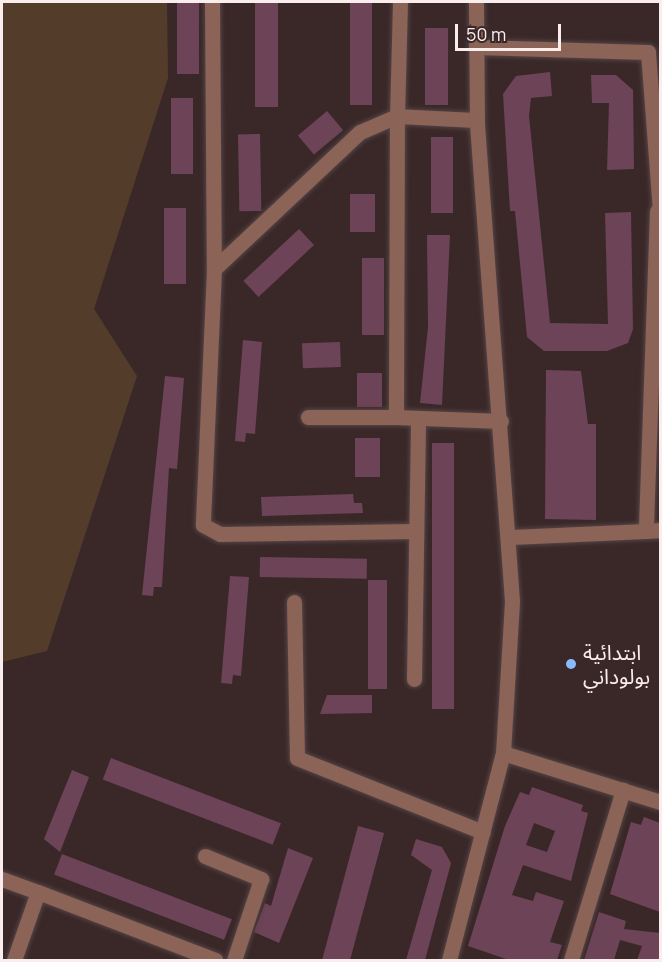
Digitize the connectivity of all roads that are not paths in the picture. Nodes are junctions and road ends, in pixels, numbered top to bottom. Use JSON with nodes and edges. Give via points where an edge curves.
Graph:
{"nodes":[{"id":1,"x":212,"y":2,"type":"edge"},
{"id":2,"x":400,"y":2,"type":"edge"},
{"id":3,"x":476,"y":2,"type":"edge"},
{"id":4,"x":476,"y":47,"type":"junction"},
{"id":5,"x":654,"y":52,"type":"edge"},
{"id":6,"x":397,"y":116,"type":"junction"},
{"id":7,"x":477,"y":120,"type":"junction"},
{"id":8,"x":659,"y":211,"type":"edge"},
{"id":9,"x":214,"y":269,"type":"junction"},
{"id":10,"x":656,"y":361,"type":"edge"},
{"id":11,"x":309,"y":417,"type":"dead end"},
{"id":12,"x":396,"y":417,"type":"junction"},
{"id":13,"x":418,"y":418,"type":"junction"},
{"id":14,"x":501,"y":421,"type":"junction"},
{"id":15,"x":653,"y":530,"type":"edge"},
{"id":16,"x":413,"y":531,"type":"junction"},
{"id":17,"x":511,"y":537,"type":"junction"},
{"id":18,"x":294,"y":602,"type":"dead end"},
{"id":19,"x":414,"y":679,"type":"dead end"},
{"id":20,"x":503,"y":753,"type":"junction"},
{"id":21,"x":623,"y":790,"type":"junction"},
{"id":22,"x":660,"y":802,"type":"edge"},
{"id":23,"x":483,"y":832,"type":"junction"},
{"id":24,"x":205,"y":856,"type":"dead end"},
{"id":25,"x":2,"y":879,"type":"edge"},
{"id":26,"x":38,"y":892,"type":"junction"},
{"id":27,"x":14,"y":960,"type":"edge"},
{"id":28,"x":215,"y":960,"type":"edge"},
{"id":29,"x":234,"y":960,"type":"edge"},
{"id":30,"x":449,"y":960,"type":"edge"},
{"id":31,"x":572,"y":960,"type":"edge"}],
"edges":[{"from":1,"to":9,"type":"street"},
{"from":2,"to":6,"type":"street"},
{"from":3,"to":4,"type":"street"},
{"from":4,"to":5,"type":"street"},
{"from":4,"to":7,"type":"street"},
{"from":5,"to":8,"type":"street"},
{"from":6,"to":7,"type":"street"},
{"from":6,"to":9,"type":"street","via":[[360,132]]},
{"from":6,"to":12,"type":"street"},
{"from":7,"to":14,"type":"street"},
{"from":8,"to":10,"type":"street"},
{"from":9,"to":16,"type":"street","via":[[203,525],[220,534]]},
{"from":10,"to":15,"type":"street"},
{"from":11,"to":12,"type":"street"},
{"from":12,"to":13,"type":"street"},
{"from":13,"to":14,"type":"street"},
{"from":13,"to":16,"type":"street"},
{"from":14,"to":17,"type":"street"},
{"from":15,"to":17,"type":"street"},
{"from":16,"to":19,"type":"street"},
{"from":17,"to":20,"type":"street"},
{"from":18,"to":23,"type":"street","via":[[297,758]]},
{"from":20,"to":21,"type":"street"},
{"from":20,"to":23,"type":"street"},
{"from":21,"to":22,"type":"street"},
{"from":21,"to":31,"type":"street"},
{"from":23,"to":30,"type":"street"},
{"from":24,"to":29,"type":"street","via":[[261,879]]},
{"from":25,"to":26,"type":"street"},
{"from":26,"to":27,"type":"street"},
{"from":26,"to":28,"type":"street"}]}
